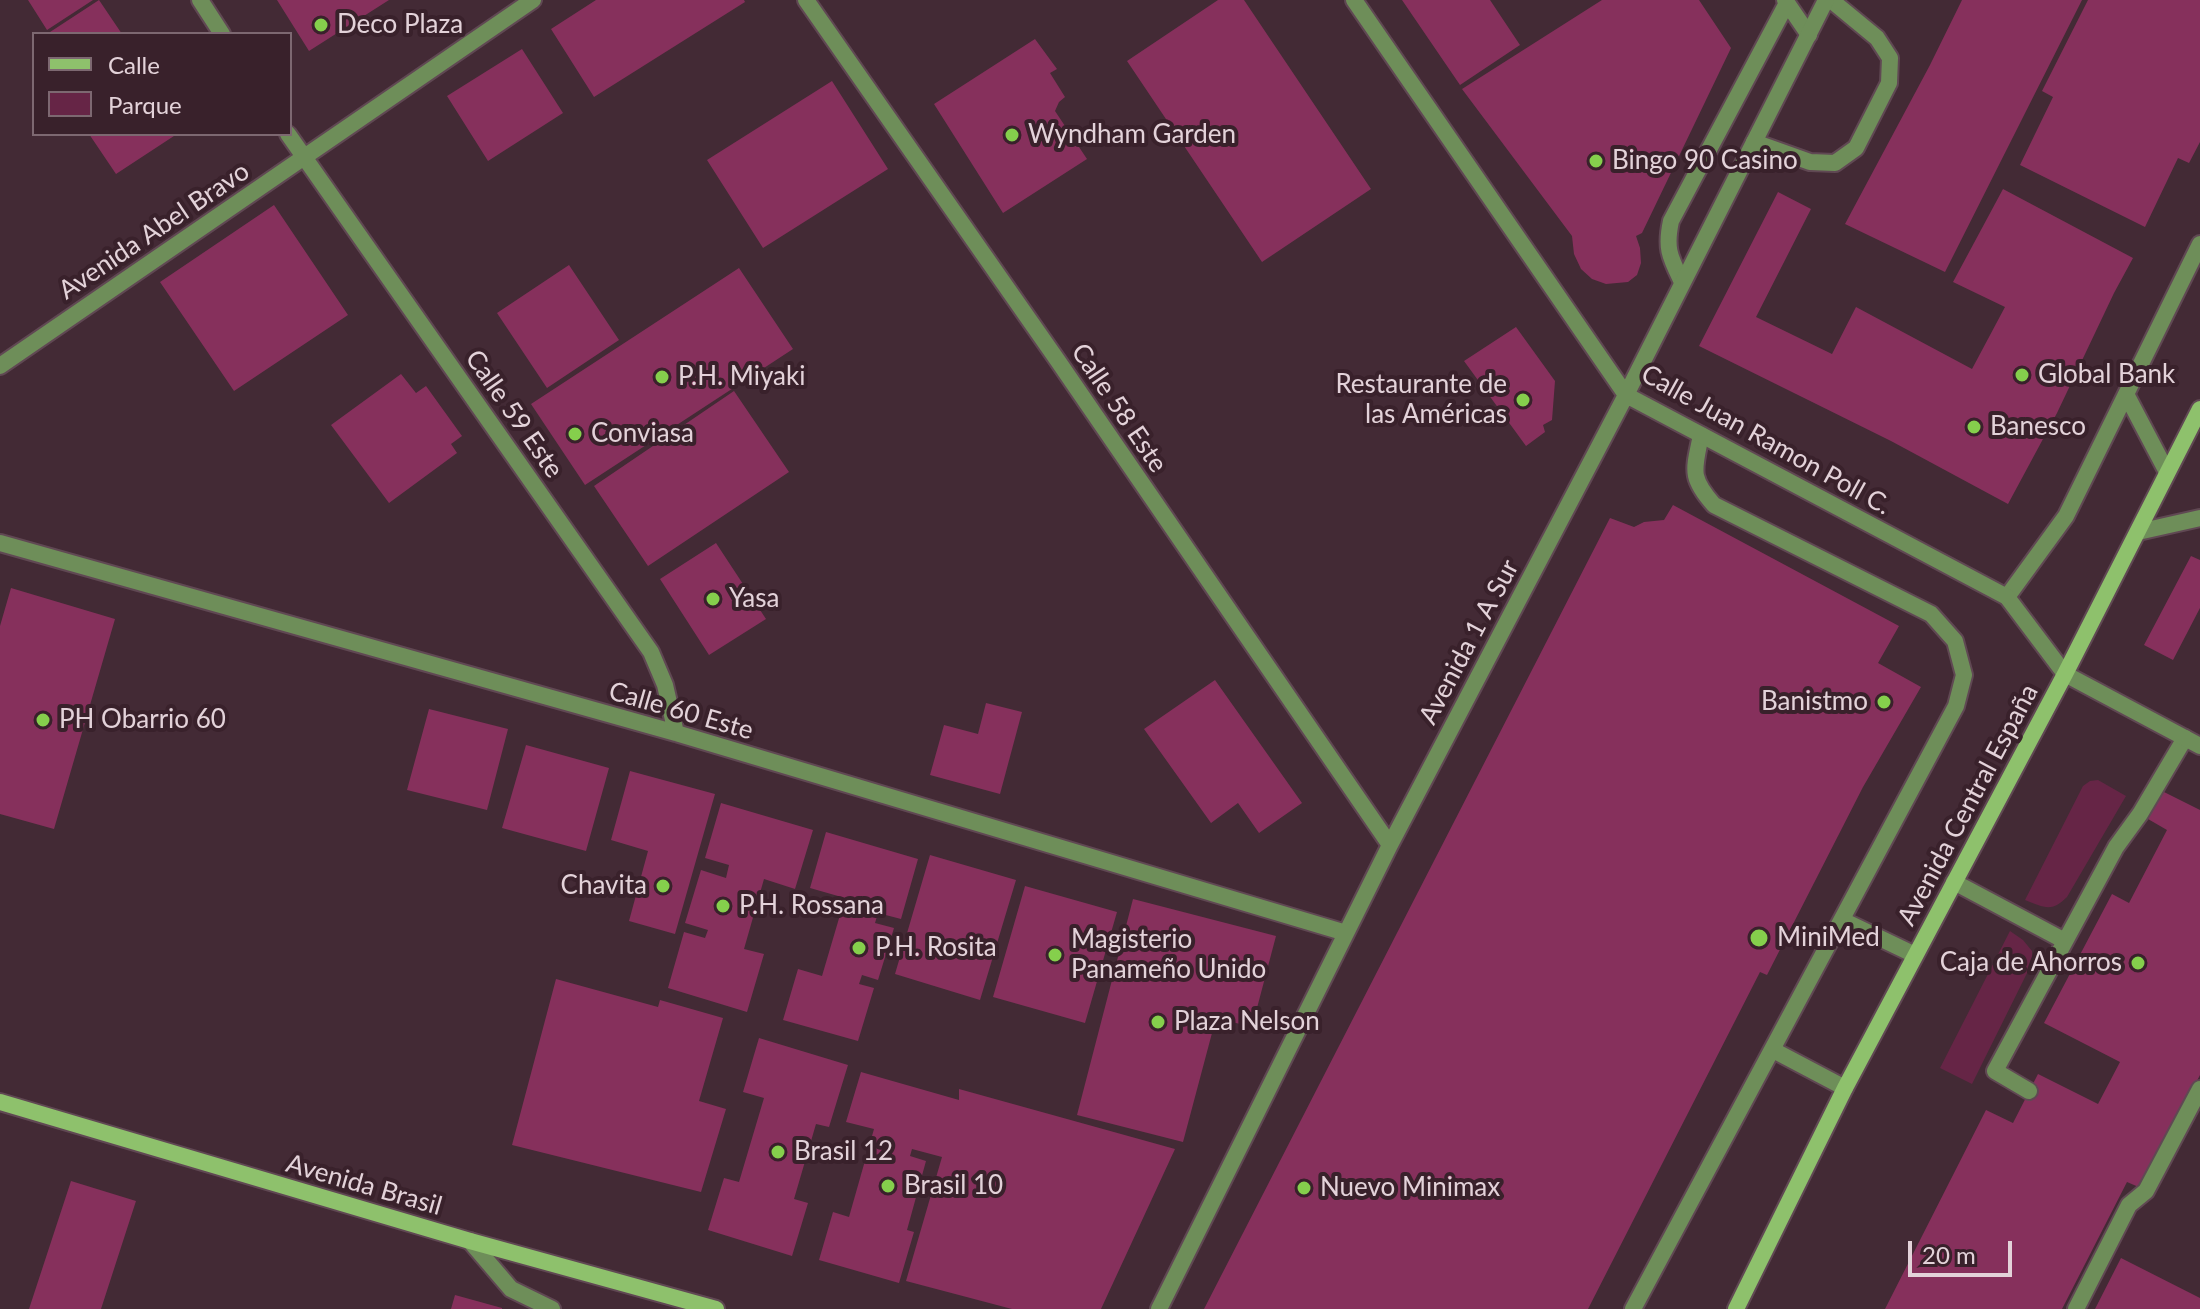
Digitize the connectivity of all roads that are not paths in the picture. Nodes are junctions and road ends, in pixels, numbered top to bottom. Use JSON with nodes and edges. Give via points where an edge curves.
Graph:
{"nodes":[{"id":1,"x":200,"y":0,"type":"edge"},
{"id":2,"x":533,"y":0,"type":"edge"},
{"id":3,"x":806,"y":0,"type":"edge"},
{"id":4,"x":1354,"y":0,"type":"edge"},
{"id":5,"x":1829,"y":0,"type":"edge"},
{"id":6,"x":1786,"y":2,"type":"edge"},
{"id":7,"x":221,"y":32,"type":"edge"},
{"id":8,"x":1809,"y":35,"type":"junction"},
{"id":9,"x":289,"y":136,"type":"edge"},
{"id":10,"x":1754,"y":142,"type":"junction"},
{"id":11,"x":304,"y":157,"type":"junction"},
{"id":12,"x":2200,"y":244,"type":"edge"},
{"id":13,"x":1682,"y":282,"type":"junction"},
{"id":14,"x":0,"y":366,"type":"edge"},
{"id":15,"x":2126,"y":394,"type":"junction"},
{"id":16,"x":1626,"y":395,"type":"junction"},
{"id":17,"x":2200,"y":409,"type":"edge"},
{"id":18,"x":1701,"y":435,"type":"junction"},
{"id":19,"x":2167,"y":472,"type":"junction"},
{"id":20,"x":2200,"y":518,"type":"edge"},
{"id":21,"x":2138,"y":532,"type":"junction"},
{"id":22,"x":0,"y":543,"type":"edge"},
{"id":23,"x":2007,"y":597,"type":"junction"},
{"id":24,"x":2065,"y":674,"type":"junction"},
{"id":25,"x":676,"y":733,"type":"junction"},
{"id":26,"x":2192,"y":742,"type":"edge"},
{"id":27,"x":1390,"y":845,"type":"junction"},
{"id":28,"x":1954,"y":882,"type":"junction"},
{"id":29,"x":1842,"y":920,"type":"junction"},
{"id":30,"x":1346,"y":933,"type":"junction"},
{"id":31,"x":2065,"y":941,"type":"junction"},
{"id":32,"x":1915,"y":955,"type":"junction"},
{"id":33,"x":1773,"y":1050,"type":"junction"},
{"id":34,"x":1845,"y":1088,"type":"junction"},
{"id":35,"x":2200,"y":1089,"type":"edge"},
{"id":36,"x":2029,"y":1091,"type":"dead end"},
{"id":37,"x":0,"y":1102,"type":"edge"},
{"id":38,"x":470,"y":1241,"type":"junction"},
{"id":39,"x":669,"y":1302,"type":"edge"},
{"id":40,"x":1161,"y":1308,"type":"edge"},
{"id":41,"x":552,"y":1309,"type":"edge"},
{"id":42,"x":716,"y":1309,"type":"edge"},
{"id":43,"x":1633,"y":1309,"type":"edge"},
{"id":44,"x":1736,"y":1309,"type":"edge"},
{"id":45,"x":2076,"y":1309,"type":"edge"}],
"edges":[{"from":1,"to":7,"type":"street"},
{"from":2,"to":11,"type":"street","name":"Avenida Abel Bravo"},
{"from":3,"to":27,"type":"street","name":"Calle 58 Este"},
{"from":4,"to":16,"type":"street","name":"Calle Juan Ramon Poll C."},
{"from":5,"to":8,"type":"street","name":"Avenida 1 A Sur"},
{"from":5,"to":10,"type":"street","via":[[1877,38],[1890,58],[1889,83],[1856,148],[1835,163],[1810,162]]},
{"from":6,"to":8,"type":"street"},
{"from":6,"to":13,"type":"street","via":[[1671,221],[1667,241]]},
{"from":8,"to":10,"type":"street","name":"Avenida 1 A Sur"},
{"from":9,"to":11,"type":"street","name":"Calle 59 Este"},
{"from":10,"to":13,"type":"street","name":"Avenida 1 A Sur"},
{"from":11,"to":14,"type":"street","name":"Avenida Abel Bravo"},
{"from":11,"to":25,"type":"street","name":"Calle 59 Este","via":[[651,652]]},
{"from":12,"to":15,"type":"street"},
{"from":13,"to":16,"type":"street","name":"Avenida 1 A Sur"},
{"from":15,"to":19,"type":"street"},
{"from":15,"to":23,"type":"street","via":[[2066,516]]},
{"from":16,"to":18,"type":"street","name":"Calle Juan Ramon Poll C."},
{"from":16,"to":27,"type":"street","name":"Avenida 1 A Sur"},
{"from":17,"to":19,"type":"main road","name":"Avenida Central España"},
{"from":18,"to":23,"type":"street","name":"Calle Juan Ramon Poll C."},
{"from":18,"to":29,"type":"street","via":[[1694,466],[1698,487],[1714,505],[1931,614],[1955,641],[1964,675],[1956,706]]},
{"from":19,"to":21,"type":"main road","name":"Avenida Central España"},
{"from":20,"to":21,"type":"street"},
{"from":21,"to":24,"type":"main road","name":"Avenida Central España"},
{"from":22,"to":25,"type":"street","name":"Calle 60 Este"},
{"from":23,"to":24,"type":"street","name":"Calle Juan Ramon Poll C."},
{"from":24,"to":26,"type":"street"},
{"from":24,"to":28,"type":"main road","name":"Avenida Central España"},
{"from":25,"to":30,"type":"street","name":"Calle 60 Este"},
{"from":26,"to":31,"type":"street","via":[[2116,847]]},
{"from":27,"to":30,"type":"street","name":"Avenida 1 A Sur"},
{"from":28,"to":31,"type":"street"},
{"from":28,"to":32,"type":"main road","name":"Avenida Central España"},
{"from":29,"to":32,"type":"street"},
{"from":29,"to":33,"type":"street"},
{"from":30,"to":40,"type":"street","name":"Avenida 1 A Sur"},
{"from":31,"to":36,"type":"street","via":[[1995,1071]]},
{"from":32,"to":34,"type":"main road","name":"Avenida Central España"},
{"from":33,"to":34,"type":"street"},
{"from":33,"to":43,"type":"street"},
{"from":34,"to":44,"type":"main road","name":"Avenida Central España"},
{"from":35,"to":45,"type":"street","via":[[2146,1191],[2129,1205]]},
{"from":37,"to":38,"type":"main road","name":"Avenida Brasil"},
{"from":38,"to":39,"type":"main road","name":"Avenida Brasil"},
{"from":38,"to":41,"type":"street","via":[[511,1289]]},
{"from":39,"to":42,"type":"main road","name":"Avenida Brasil"}]}
